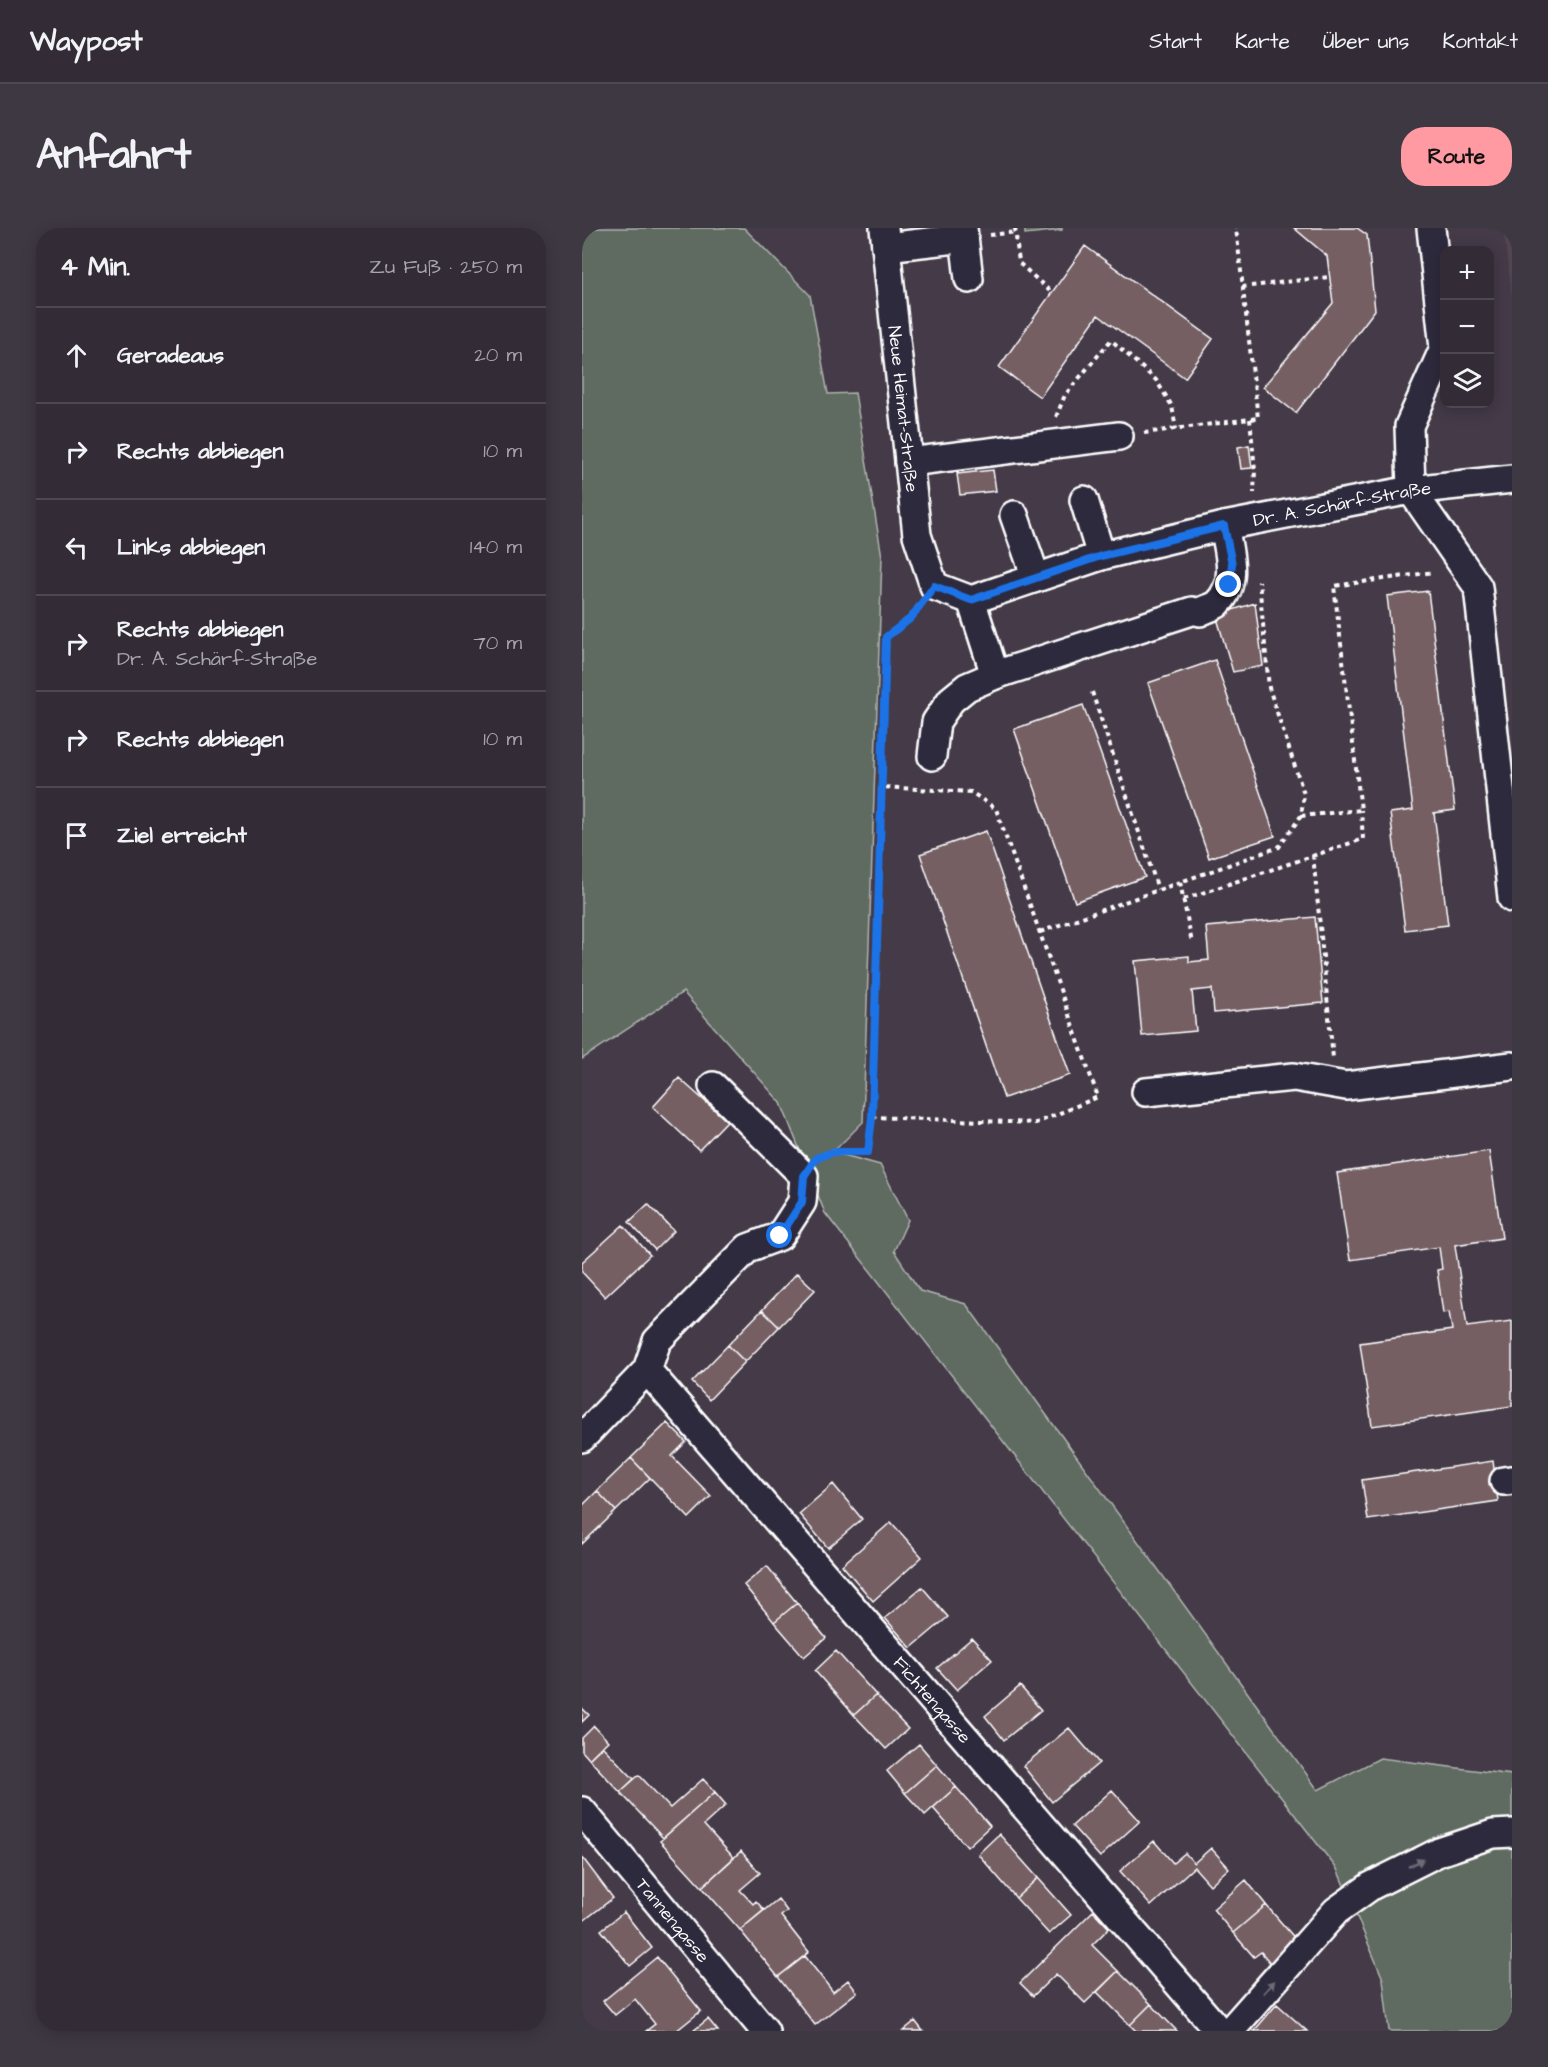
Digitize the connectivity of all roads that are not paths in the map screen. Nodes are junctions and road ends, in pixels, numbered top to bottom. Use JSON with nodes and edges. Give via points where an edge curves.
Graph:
{"nodes":[{"id":1,"x":1431,"y":228,"type":"edge"},
{"id":2,"x":963,"y":233,"type":"edge"},
{"id":3,"x":885,"y":237,"type":"edge"},
{"id":4,"x":969,"y":279,"type":"dead end"},
{"id":5,"x":1119,"y":436,"type":"road end"},
{"id":6,"x":909,"y":462,"type":"junction"},
{"id":7,"x":1512,"y":480,"type":"edge"},
{"id":8,"x":1411,"y":490,"type":"junction"},
{"id":9,"x":1084,"y":500,"type":"dead end"},
{"id":10,"x":1014,"y":515,"type":"dead end"},
{"id":11,"x":1224,"y":526,"type":"junction"},
{"id":12,"x":1101,"y":556,"type":"junction"},
{"id":13,"x":1036,"y":578,"type":"junction"},
{"id":14,"x":971,"y":600,"type":"junction"},
{"id":15,"x":995,"y":675,"type":"junction"},
{"id":16,"x":932,"y":756,"type":"dead end"},
{"id":17,"x":1512,"y":898,"type":"edge"},
{"id":18,"x":1512,"y":1066,"type":"edge"},
{"id":19,"x":713,"y":1086,"type":"dead end"},
{"id":20,"x":1146,"y":1092,"type":"dead end"},
{"id":21,"x":647,"y":1370,"type":"junction"},
{"id":22,"x":582,"y":1438,"type":"edge"},
{"id":23,"x":582,"y":1811,"type":"edge"},
{"id":24,"x":1512,"y":1833,"type":"edge"},
{"id":25,"x":765,"y":2031,"type":"edge"},
{"id":26,"x":1219,"y":2031,"type":"edge"},
{"id":27,"x":1230,"y":2031,"type":"edge"}],
"edges":[{"from":1,"to":8,"type":"street","via":[[1444,348],[1409,426]]},
{"from":2,"to":3,"type":"street"},
{"from":2,"to":4,"type":"street"},
{"from":3,"to":6,"type":"street","name":"Neue Heimat-Straße"},
{"from":5,"to":6,"type":"street"},
{"from":6,"to":14,"type":"street","name":"Neue Heimat-Straße","via":[[917,535],[934,586]]},
{"from":7,"to":8,"type":"street","name":"Dr. A. Schärf-Straße"},
{"from":8,"to":11,"type":"street","name":"Dr. A. Schärf-Straße"},
{"from":8,"to":17,"type":"street","via":[[1478,587]]},
{"from":9,"to":12,"type":"street"},
{"from":10,"to":13,"type":"street"},
{"from":11,"to":12,"type":"street","name":"Dr. A. Schärf-Straße"},
{"from":11,"to":15,"type":"street","via":[[1232,564],[1229,585],[1217,604]]},
{"from":12,"to":13,"type":"street","name":"Dr. A. Schärf-Straße"},
{"from":13,"to":14,"type":"street","name":"Dr. A. Schärf-Straße"},
{"from":14,"to":15,"type":"street"},
{"from":15,"to":16,"type":"street","via":[[967,687],[951,700],[936,722]]},
{"from":18,"to":20,"type":"street","via":[[1346,1086],[1294,1077]]},
{"from":19,"to":21,"type":"street","via":[[804,1176],[802,1202],[780,1236],[748,1248],[657,1341]]},
{"from":21,"to":22,"type":"street"},
{"from":21,"to":26,"type":"street","name":"Fichtengasse"},
{"from":23,"to":25,"type":"street","name":"Tannengasse"},
{"from":27,"to":24,"type":"street","one_way":true,"via":[[1336,1911],[1371,1886],[1439,1852],[1493,1834]]}]}
